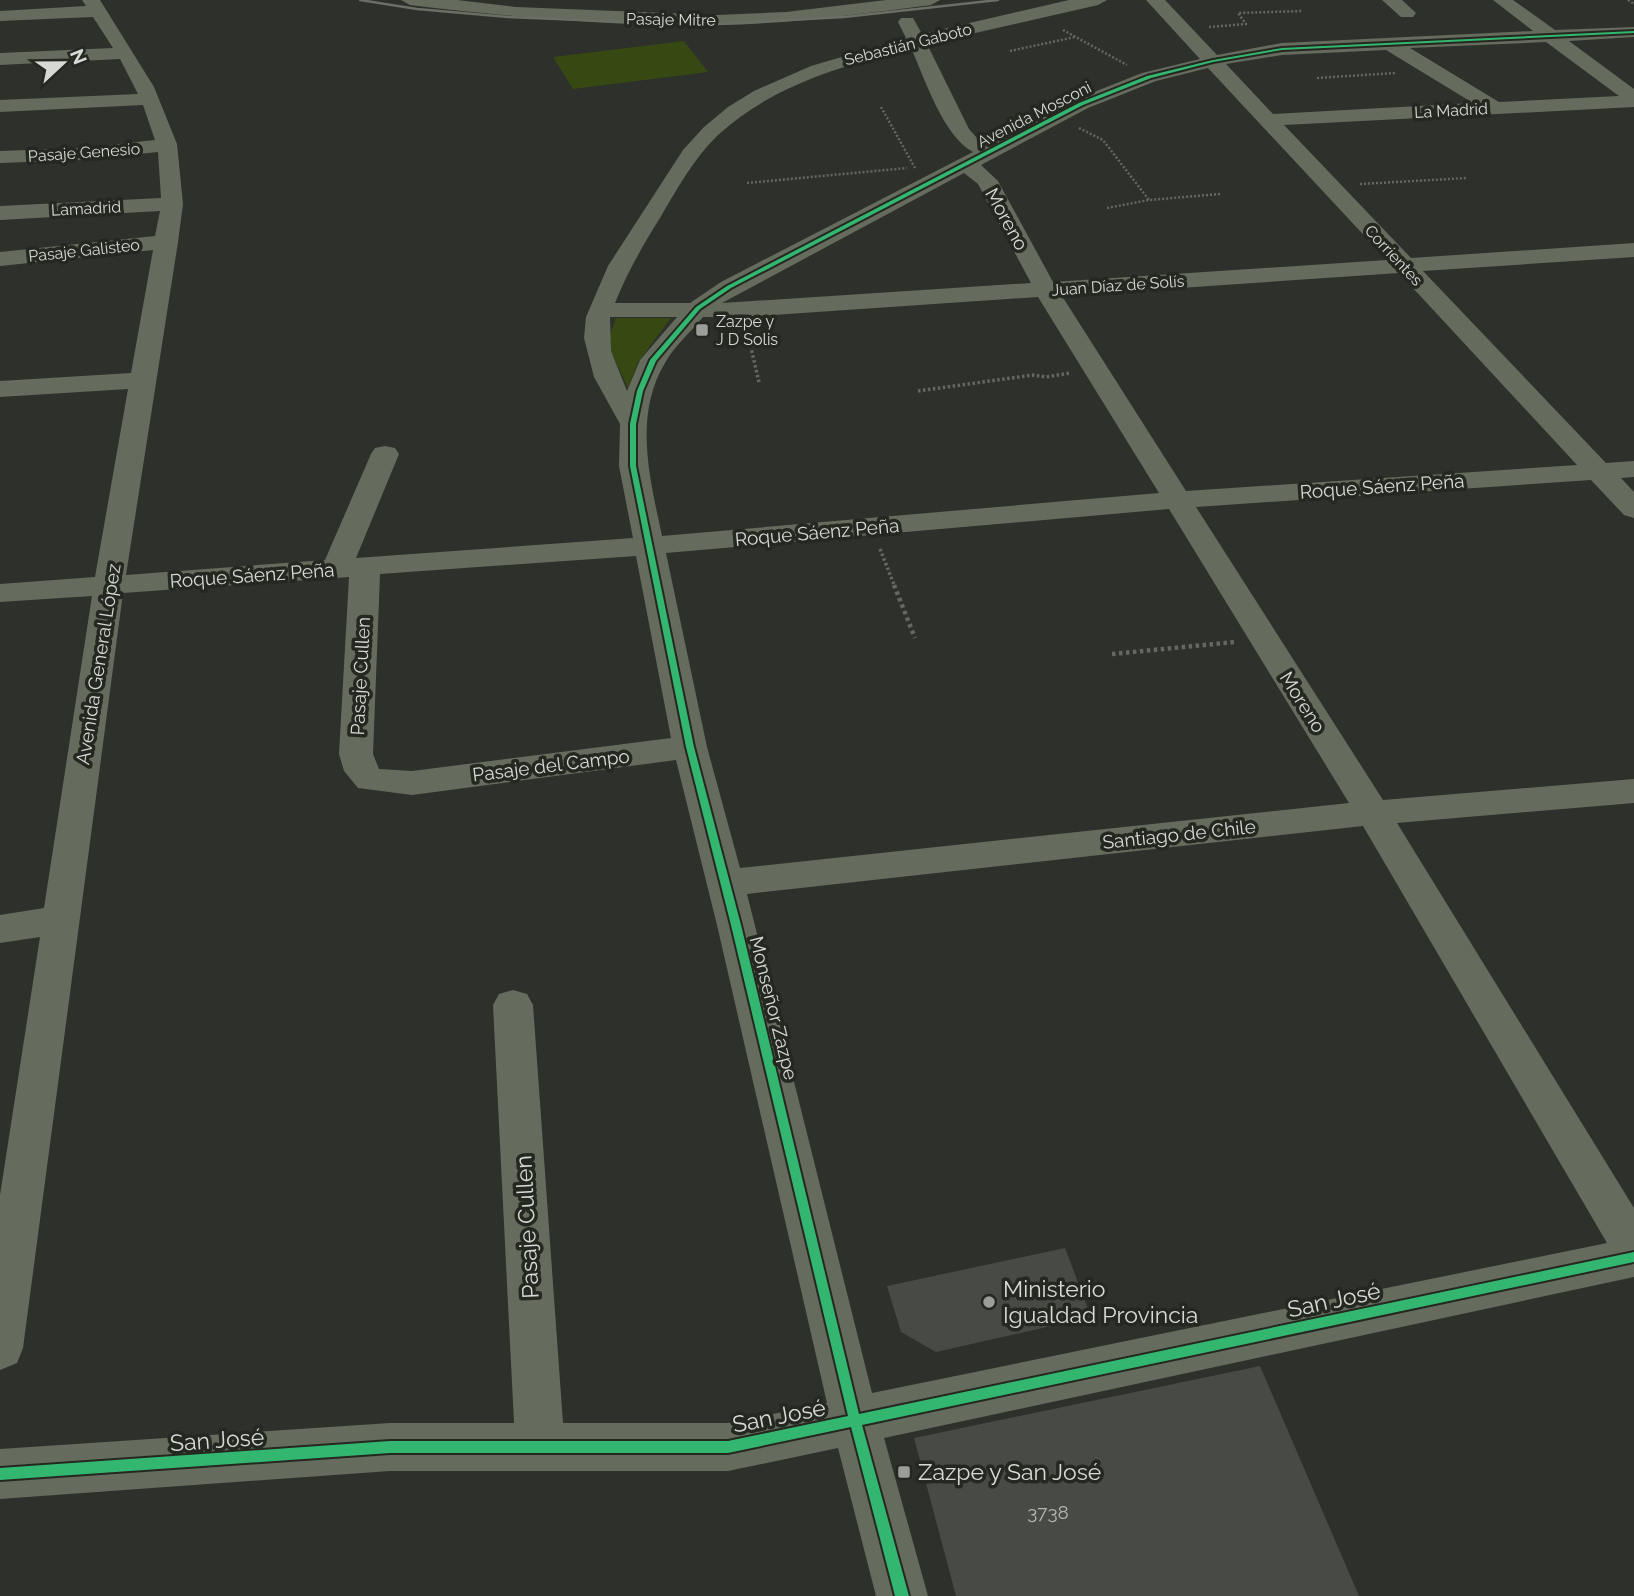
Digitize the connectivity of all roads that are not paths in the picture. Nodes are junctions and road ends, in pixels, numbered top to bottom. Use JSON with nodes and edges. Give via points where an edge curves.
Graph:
{"nodes":[{"id":1,"x":410,"y":0,"type":"edge"},
{"id":2,"x":931,"y":0,"type":"edge"},
{"id":3,"x":1098,"y":0,"type":"edge"},
{"id":4,"x":1155,"y":0,"type":"edge"},
{"id":5,"x":1391,"y":0,"type":"edge"},
{"id":6,"x":1502,"y":0,"type":"edge"},
{"id":7,"x":440,"y":2,"type":"edge"},
{"id":8,"x":897,"y":2,"type":"edge"},
{"id":9,"x":95,"y":6,"type":"edge"},
{"id":10,"x":584,"y":8,"type":"edge"},
{"id":11,"x":1407,"y":13,"type":"dead end"},
{"id":12,"x":0,"y":16,"type":"edge"},
{"id":13,"x":1634,"y":32,"type":"edge"},
{"id":14,"x":1550,"y":36,"type":"junction"},
{"id":15,"x":916,"y":41,"type":"junction"},
{"id":16,"x":1388,"y":43,"type":"junction"},
{"id":17,"x":126,"y":53,"type":"junction"},
{"id":18,"x":0,"y":59,"type":"edge"},
{"id":19,"x":1213,"y":61,"type":"junction"},
{"id":20,"x":150,"y":99,"type":"junction"},
{"id":21,"x":1634,"y":99,"type":"edge"},
{"id":22,"x":0,"y":106,"type":"edge"},
{"id":23,"x":1495,"y":108,"type":"junction"},
{"id":24,"x":1267,"y":120,"type":"junction"},
{"id":25,"x":167,"y":145,"type":"junction"},
{"id":26,"x":0,"y":157,"type":"edge"},
{"id":27,"x":977,"y":159,"type":"junction"},
{"id":28,"x":172,"y":204,"type":"junction"},
{"id":29,"x":0,"y":213,"type":"edge"},
{"id":30,"x":167,"y":242,"type":"junction"},
{"id":31,"x":1634,"y":250,"type":"edge"},
{"id":32,"x":0,"y":259,"type":"edge"},
{"id":33,"x":1403,"y":265,"type":"junction"},
{"id":34,"x":1046,"y":290,"type":"junction"},
{"id":35,"x":698,"y":308,"type":"junction"},
{"id":36,"x":602,"y":310,"type":"junction"},
{"id":37,"x":145,"y":380,"type":"junction"},
{"id":38,"x":0,"y":389,"type":"edge"},
{"id":39,"x":633,"y":424,"type":"junction"},
{"id":40,"x":385,"y":454,"type":"dead end"},
{"id":41,"x":1634,"y":469,"type":"edge"},
{"id":42,"x":1597,"y":472,"type":"junction"},
{"id":43,"x":1178,"y":500,"type":"junction"},
{"id":44,"x":1634,"y":509,"type":"edge"},
{"id":45,"x":648,"y":546,"type":"junction"},
{"id":46,"x":351,"y":569,"type":"junction"},
{"id":47,"x":110,"y":584,"type":"junction"},
{"id":48,"x":0,"y":593,"type":"edge"},
{"id":49,"x":690,"y":747,"type":"junction"},
{"id":50,"x":412,"y":783,"type":"joint"},
{"id":51,"x":1634,"y":791,"type":"edge"},
{"id":52,"x":1373,"y":813,"type":"junction"},
{"id":53,"x":726,"y":883,"type":"junction"},
{"id":54,"x":60,"y":920,"type":"junction"},
{"id":55,"x":0,"y":929,"type":"edge"},
{"id":56,"x":513,"y":1005,"type":"dead end"},
{"id":57,"x":1634,"y":1248,"type":"edge"},
{"id":58,"x":1634,"y":1257,"type":"edge"},
{"id":59,"x":0,"y":1348,"type":"edge"},
{"id":60,"x":855,"y":1421,"type":"junction"},
{"id":61,"x":540,"y":1449,"type":"junction"},
{"id":62,"x":0,"y":1474,"type":"edge"},
{"id":63,"x":902,"y":1596,"type":"edge"}],
"edges":[{"from":1,"to":7,"type":"street","name":"Pasaje Mitre"},
{"from":2,"to":8,"type":"street","name":"Pasaje Mitre"},
{"from":3,"to":15,"type":"street","name":"Sebastián Gaboto"},
{"from":4,"to":19,"type":"street","name":"Corrientes"},
{"from":5,"to":11,"type":"street"},
{"from":6,"to":14,"type":"street"},
{"from":7,"to":10,"type":"street","name":"Pasaje Mitre"},
{"from":8,"to":10,"type":"street","name":"Pasaje Mitre","via":[[754,19]]},
{"from":8,"to":15,"type":"street","name":"Moreno"},
{"from":9,"to":12,"type":"street"},
{"from":9,"to":17,"type":"street","name":"Avenida General López"},
{"from":13,"to":14,"type":"street","name":"Avenida Mosconi"},
{"from":14,"to":16,"type":"street","name":"Avenida Mosconi"},
{"from":14,"to":21,"type":"street"},
{"from":15,"to":27,"type":"street","name":"Moreno"},
{"from":15,"to":36,"type":"street","name":"Sebastián Gaboto","via":[[855,55],[773,89],[733,112],[708,134],[673,178],[622,260]]},
{"from":16,"to":19,"type":"street","name":"Avenida Mosconi","via":[[1282,49]]},
{"from":16,"to":23,"type":"street"},
{"from":17,"to":18,"type":"street"},
{"from":17,"to":20,"type":"street","name":"Avenida General López"},
{"from":19,"to":24,"type":"street","name":"Corrientes"},
{"from":19,"to":27,"type":"street","name":"Avenida Mosconi","via":[[1116,89]]},
{"from":20,"to":22,"type":"street"},
{"from":20,"to":25,"type":"street","name":"Avenida General López"},
{"from":21,"to":23,"type":"street","name":"La Madrid"},
{"from":23,"to":24,"type":"street","name":"La Madrid"},
{"from":24,"to":33,"type":"street","name":"Corrientes"},
{"from":25,"to":26,"type":"street","name":"Pasaje Genesio"},
{"from":25,"to":28,"type":"street","name":"Avenida General López"},
{"from":27,"to":34,"type":"street","name":"Moreno","via":[[976,170]]},
{"from":27,"to":35,"type":"street","name":"Avenida Mosconi","via":[[756,272]]},
{"from":28,"to":29,"type":"street","name":"Lamadrid"},
{"from":28,"to":30,"type":"street","name":"Avenida General López"},
{"from":30,"to":32,"type":"street","name":"Pasaje Galisteo"},
{"from":30,"to":37,"type":"street","name":"Avenida General López"},
{"from":31,"to":33,"type":"street","name":"Juan Díaz de Solís"},
{"from":33,"to":34,"type":"street","name":"Juan Díaz de Solís"},
{"from":33,"to":42,"type":"street","name":"Corrientes"},
{"from":34,"to":35,"type":"street","name":"Juan Díaz de Solís","via":[[742,310]]},
{"from":34,"to":43,"type":"street","name":"Moreno"},
{"from":35,"to":36,"type":"street","name":"Juan Díaz de Solís"},
{"from":35,"to":39,"type":"street","name":"Avenida Mosconi","via":[[653,360]]},
{"from":36,"to":39,"type":"street","via":[[596,325],[598,342],[612,390]]},
{"from":37,"to":38,"type":"street"},
{"from":37,"to":47,"type":"street","name":"Avenida General López"},
{"from":39,"to":45,"type":"street","name":"Monseñor Zazpe","via":[[633,466]]},
{"from":40,"to":46,"type":"street","name":"Pasaje Cullen"},
{"from":41,"to":42,"type":"street","name":"Roque Sáenz Peña"},
{"from":42,"to":43,"type":"street","name":"Roque Sáenz Peña"},
{"from":42,"to":44,"type":"street","name":"Corrientes"},
{"from":43,"to":45,"type":"street","name":"Roque Sáenz Peña"},
{"from":43,"to":52,"type":"street","name":"Moreno"},
{"from":45,"to":46,"type":"street","name":"Roque Sáenz Peña"},
{"from":45,"to":49,"type":"street","name":"Monseñor Zazpe"},
{"from":46,"to":47,"type":"street","name":"Roque Sáenz Peña"},
{"from":46,"to":50,"type":"street","name":"Pasaje Cullen","via":[[356,754],[361,771],[370,780]]},
{"from":47,"to":48,"type":"street","name":"Roque Sáenz Peña"},
{"from":47,"to":54,"type":"street","name":"Avenida General López"},
{"from":49,"to":50,"type":"street","name":"Pasaje del Campo"},
{"from":49,"to":53,"type":"street","name":"Monseñor Zazpe"},
{"from":51,"to":52,"type":"street","name":"Santiago de Chile"},
{"from":52,"to":53,"type":"street","name":"Santiago de Chile"},
{"from":52,"to":57,"type":"street","name":"Moreno"},
{"from":53,"to":60,"type":"street","name":"Monseñor Zazpe"},
{"from":54,"to":55,"type":"street"},
{"from":54,"to":59,"type":"street","name":"Avenida General López"},
{"from":56,"to":61,"type":"street","name":"Pasaje Cullen"},
{"from":58,"to":60,"type":"street","name":"San José"},
{"from":60,"to":61,"type":"street","name":"San José","via":[[728,1447]]},
{"from":60,"to":63,"type":"street","name":"Monseñor Zazpe"},
{"from":61,"to":62,"type":"street","name":"San José","via":[[390,1447]]}]}
